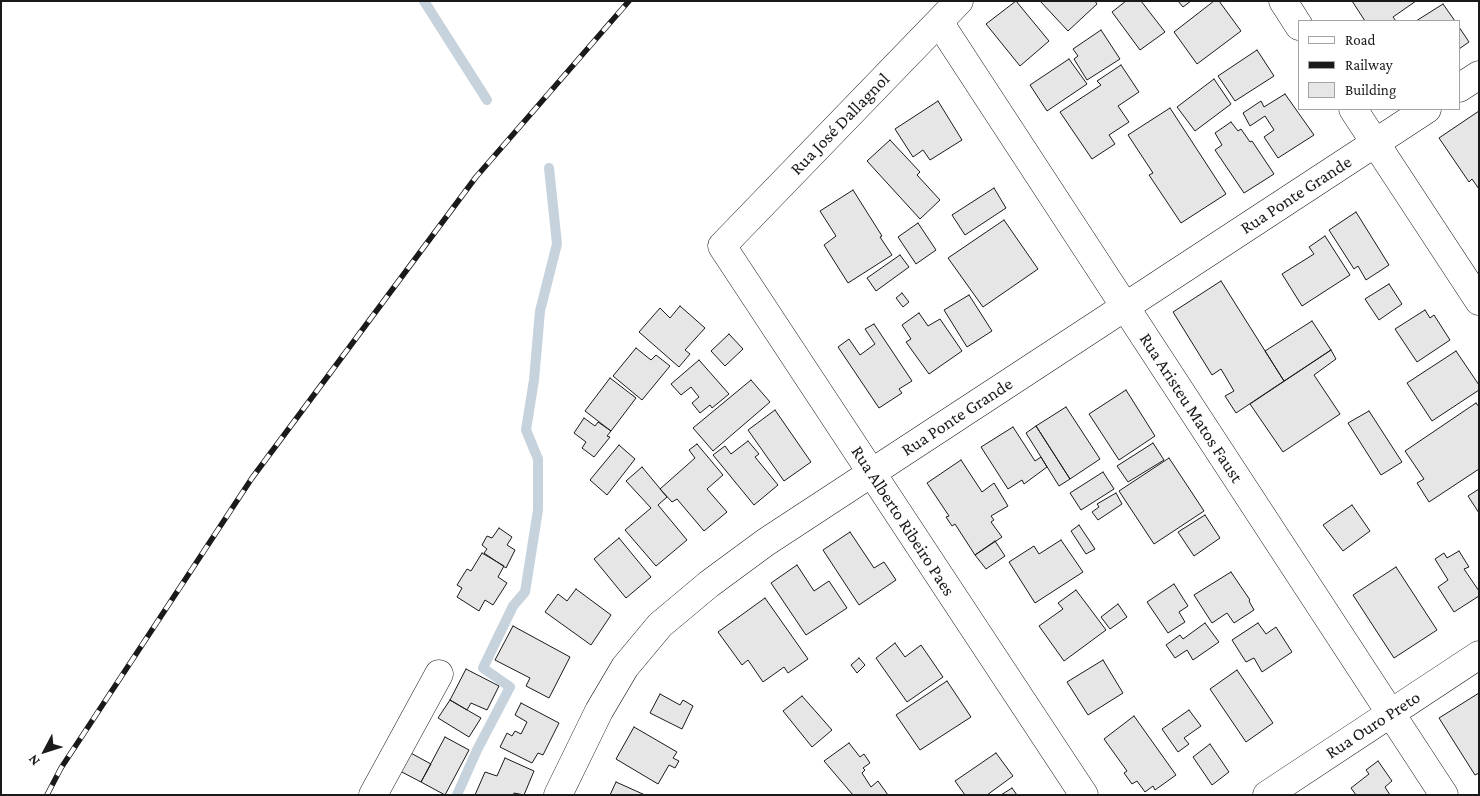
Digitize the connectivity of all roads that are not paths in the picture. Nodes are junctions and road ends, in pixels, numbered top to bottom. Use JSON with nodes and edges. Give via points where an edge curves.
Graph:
{"nodes":[{"id":1,"x":959,"y":1,"type":"edge"},
{"id":2,"x":1283,"y":1,"type":"edge"},
{"id":3,"x":939,"y":22,"type":"junction"},
{"id":4,"x":1298,"y":24,"type":"edge"},
{"id":5,"x":1479,"y":75,"type":"edge"},
{"id":6,"x":1460,"y":87,"type":"edge"},
{"id":7,"x":1354,"y":110,"type":"edge"},
{"id":8,"x":1425,"y":110,"type":"edge"},
{"id":9,"x":1375,"y":143,"type":"junction"},
{"id":10,"x":722,"y":246,"type":"joint"},
{"id":11,"x":1479,"y":301,"type":"edge"},
{"id":12,"x":1125,"y":306,"type":"junction"},
{"id":13,"x":872,"y":473,"type":"junction"},
{"id":14,"x":1479,"y":655,"type":"edge"},
{"id":15,"x":439,"y":674,"type":"dead end"},
{"id":16,"x":1391,"y":713,"type":"junction"},
{"id":17,"x":373,"y":795,"type":"edge"},
{"id":18,"x":558,"y":795,"type":"edge"},
{"id":19,"x":1084,"y":795,"type":"edge"},
{"id":20,"x":1267,"y":795,"type":"edge"},
{"id":21,"x":1444,"y":795,"type":"edge"}],
"edges":[{"from":1,"to":3,"type":"street","name":"Rua José Dallagnol"},
{"from":2,"to":4,"type":"street"},
{"from":3,"to":10,"type":"street","name":"Rua José Dallagnol"},
{"from":3,"to":12,"type":"street","name":"Rua Aristeu Matos Faust"},
{"from":5,"to":6,"type":"street"},
{"from":7,"to":9,"type":"street"},
{"from":8,"to":9,"type":"street","name":"Rua Ponte Grande"},
{"from":9,"to":11,"type":"street"},
{"from":9,"to":12,"type":"street","name":"Rua Ponte Grande"},
{"from":10,"to":13,"type":"street","name":"Rua Alberto Ribeiro Paes"},
{"from":12,"to":13,"type":"street","name":"Rua Ponte Grande"},
{"from":12,"to":16,"type":"street","name":"Rua Aristeu Matos Faust"},
{"from":13,"to":18,"type":"street","name":"Rua Ponte Grande","via":[[766,542],[660,625],[625,667],[599,711]]},
{"from":13,"to":19,"type":"street","name":"Rua Alberto Ribeiro Paes"},
{"from":14,"to":16,"type":"street","name":"Rua Ouro Preto"},
{"from":15,"to":17,"type":"street"},
{"from":16,"to":20,"type":"street","name":"Rua Ouro Preto"},
{"from":16,"to":21,"type":"street","name":"Rua Aristeu Matos Faust"}]}
